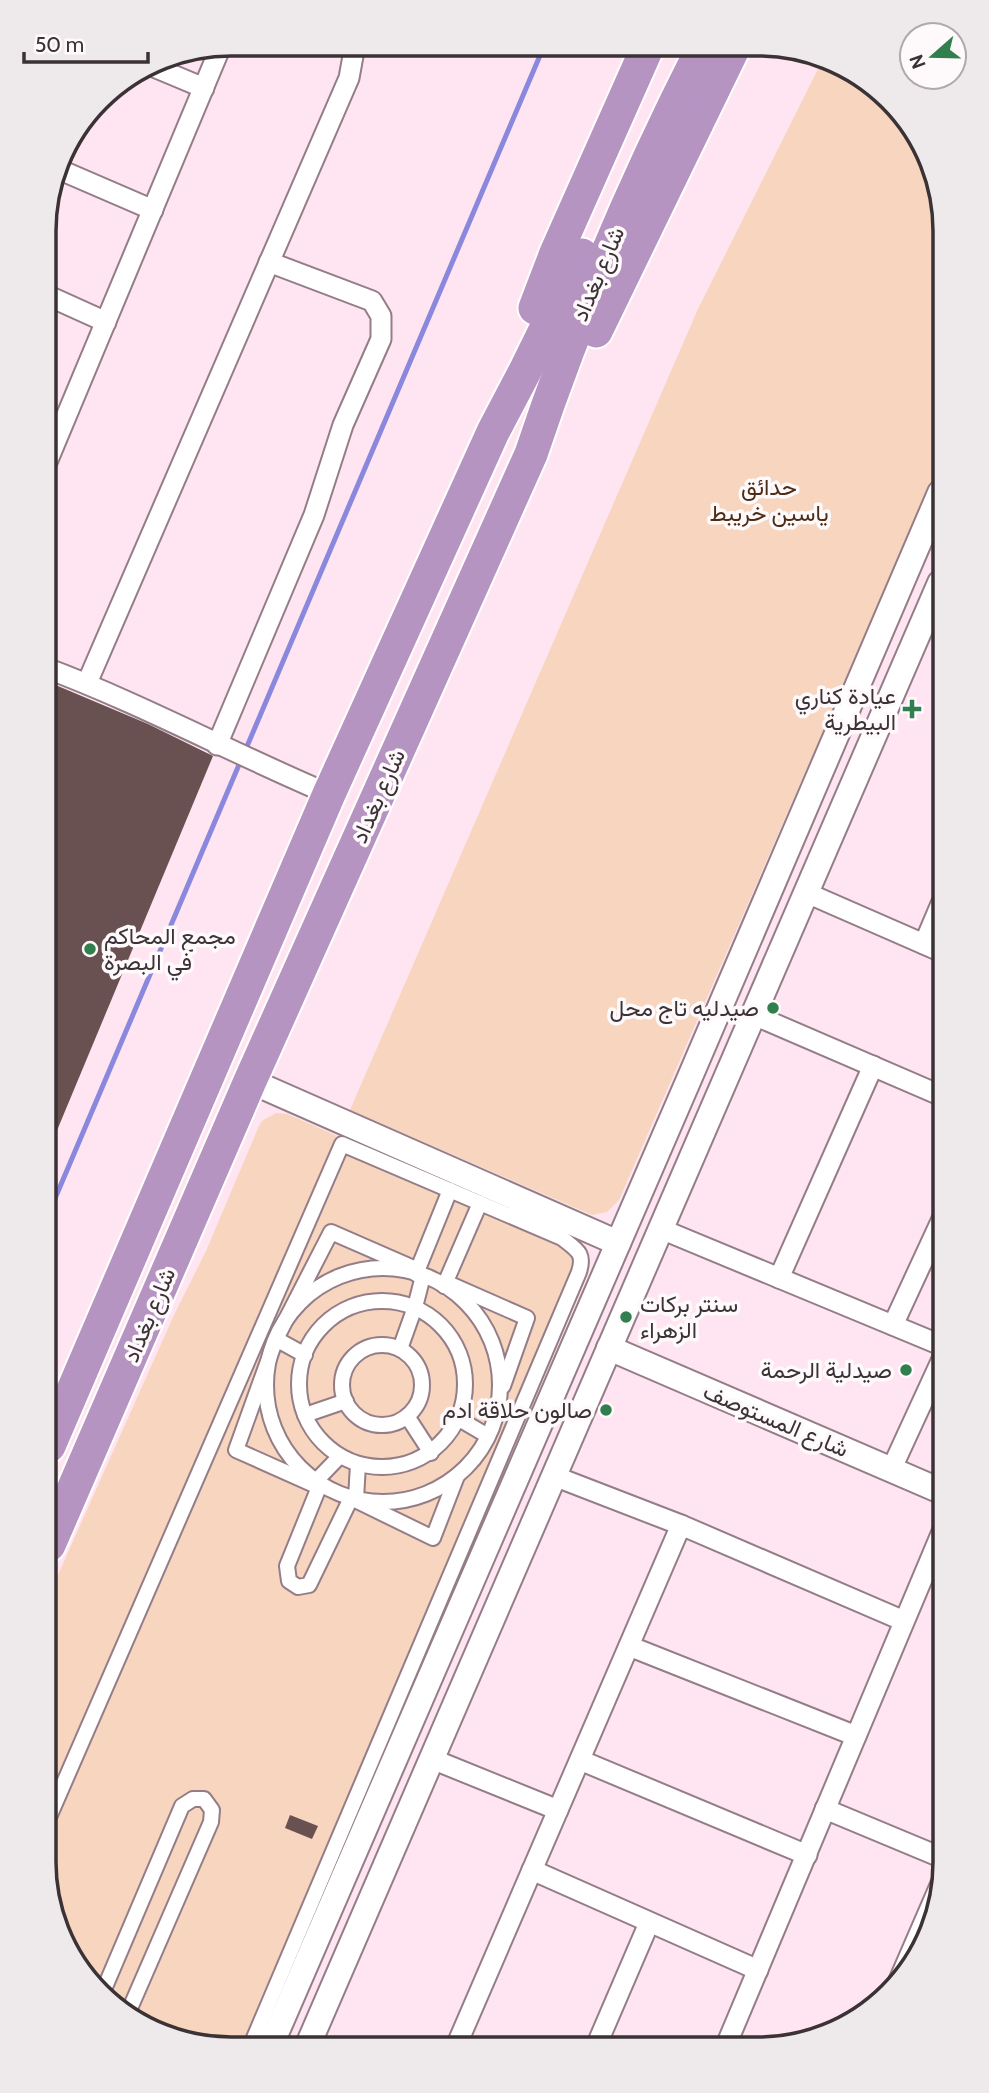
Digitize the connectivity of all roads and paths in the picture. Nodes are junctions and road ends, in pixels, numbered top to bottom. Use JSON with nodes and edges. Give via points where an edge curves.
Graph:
{"nodes":[{"id":1,"x":217,"y":56,"type":"edge"},
{"id":2,"x":353,"y":56,"type":"edge"},
{"id":3,"x":644,"y":56,"type":"edge"},
{"id":4,"x":676,"y":56,"type":"edge"},
{"id":5,"x":698,"y":56,"type":"edge"},
{"id":6,"x":730,"y":56,"type":"edge"},
{"id":7,"x":162,"y":70,"type":"edge"},
{"id":8,"x":204,"y":88,"type":"junction"},
{"id":9,"x":66,"y":173,"type":"edge"},
{"id":10,"x":625,"y":185,"type":"junction"},
{"id":11,"x":153,"y":210,"type":"junction"},
{"id":12,"x":269,"y":262,"type":"junction"},
{"id":13,"x":56,"y":299,"type":"edge"},
{"id":14,"x":106,"y":322,"type":"junction"},
{"id":15,"x":56,"y":421,"type":"edge"},
{"id":16,"x":493,"y":432,"type":"junction"},
{"id":17,"x":531,"y":454,"type":"junction"},
{"id":18,"x":933,"y":509,"type":"edge"},
{"id":19,"x":933,"y":618,"type":"edge"},
{"id":20,"x":56,"y":672,"type":"edge"},
{"id":21,"x":87,"y":683,"type":"junction"},
{"id":22,"x":225,"y":748,"type":"junction"},
{"id":23,"x":329,"y":794,"type":"junction"},
{"id":24,"x":807,"y":892,"type":"junction"},
{"id":25,"x":933,"y":948,"type":"edge"},
{"id":26,"x":754,"y":1015,"type":"junction"},
{"id":27,"x":873,"y":1066,"type":"junction"},
{"id":28,"x":691,"y":1076,"type":"junction"},
{"id":29,"x":250,"y":1081,"type":"junction"},
{"id":30,"x":721,"y":1091,"type":"junction"},
{"id":31,"x":933,"y":1092,"type":"edge"},
{"id":32,"x":450,"y":1190,"type":"junction"},
{"id":33,"x":480,"y":1203,"type":"junction"},
{"id":34,"x":661,"y":1229,"type":"junction"},
{"id":35,"x":933,"y":1240,"type":"edge"},
{"id":36,"x":618,"y":1244,"type":"junction"},
{"id":37,"x":419,"y":1273,"type":"junction"},
{"id":38,"x":779,"y":1278,"type":"junction"},
{"id":39,"x":445,"y":1284,"type":"junction"},
{"id":40,"x":415,"y":1307,"type":"junction"},
{"id":41,"x":893,"y":1325,"type":"junction"},
{"id":42,"x":275,"y":1339,"type":"junction"},
{"id":43,"x":933,"y":1342,"type":"edge"},
{"id":44,"x":609,"y":1348,"type":"junction"},
{"id":45,"x":400,"y":1349,"type":"junction"},
{"id":46,"x":305,"y":1355,"type":"junction"},
{"id":47,"x":933,"y":1379,"type":"edge"},
{"id":48,"x":499,"y":1398,"type":"junction"},
{"id":49,"x":346,"y":1401,"type":"junction"},
{"id":50,"x":305,"y":1415,"type":"junction"},
{"id":51,"x":407,"y":1416,"type":"junction"},
{"id":52,"x":459,"y":1419,"type":"junction"},
{"id":53,"x":56,"y":1431,"type":"edge"},
{"id":54,"x":488,"y":1437,"type":"junction"},
{"id":55,"x":430,"y":1453,"type":"junction"},
{"id":56,"x":340,"y":1456,"type":"junction"},
{"id":57,"x":358,"y":1464,"type":"junction"},
{"id":58,"x":891,"y":1470,"type":"junction"},
{"id":59,"x":457,"y":1476,"type":"junction"},
{"id":60,"x":554,"y":1476,"type":"junction"},
{"id":61,"x":314,"y":1482,"type":"junction"},
{"id":62,"x":933,"y":1488,"type":"edge"},
{"id":63,"x":353,"y":1498,"type":"junction"},
{"id":64,"x":681,"y":1525,"type":"junction"},
{"id":65,"x":56,"y":1529,"type":"edge"},
{"id":66,"x":485,"y":1549,"type":"junction"},
{"id":67,"x":933,"y":1553,"type":"edge"},
{"id":68,"x":517,"y":1562,"type":"junction"},
{"id":69,"x":904,"y":1621,"type":"junction"},
{"id":70,"x":629,"y":1646,"type":"junction"},
{"id":71,"x":856,"y":1736,"type":"junction"},
{"id":72,"x":432,"y":1759,"type":"junction"},
{"id":73,"x":580,"y":1760,"type":"junction"},
{"id":74,"x":56,"y":1801,"type":"edge"},
{"id":75,"x":558,"y":1810,"type":"junction"},
{"id":76,"x":825,"y":1810,"type":"junction"},
{"id":77,"x":933,"y":1853,"type":"edge"},
{"id":78,"x":807,"y":1854,"type":"junction"},
{"id":79,"x":532,"y":1870,"type":"junction"},
{"id":80,"x":649,"y":1923,"type":"junction"},
{"id":81,"x":758,"y":1970,"type":"junction"},
{"id":82,"x":106,"y":1985,"type":"edge"},
{"id":83,"x":292,"y":1996,"type":"junction"},
{"id":84,"x":131,"y":2005,"type":"edge"},
{"id":85,"x":323,"y":2010,"type":"junction"},
{"id":86,"x":254,"y":2037,"type":"edge"},
{"id":87,"x":274,"y":2037,"type":"edge"},
{"id":88,"x":311,"y":2037,"type":"edge"},
{"id":89,"x":460,"y":2037,"type":"edge"},
{"id":90,"x":600,"y":2037,"type":"edge"},
{"id":91,"x":730,"y":2037,"type":"edge"}],
"edges":[{"from":1,"to":8,"type":"street"},
{"from":2,"to":12,"type":"street","via":[[349,78]]},
{"from":3,"to":16,"type":"highway","via":[[556,253]]},
{"from":4,"to":10,"type":"highway","name":"شارع بغداد"},
{"from":5,"to":10,"type":"highway","name":"شارع بغداد"},
{"from":6,"to":17,"type":"highway","via":[[568,389]]},
{"from":7,"to":8,"type":"street"},
{"from":8,"to":11,"type":"street"},
{"from":9,"to":11,"type":"street"},
{"from":10,"to":16,"type":"highway","name":"شارع بغداد"},
{"from":10,"to":17,"type":"highway","name":"شارع بغداد"},
{"from":11,"to":14,"type":"street"},
{"from":12,"to":21,"type":"street"},
{"from":12,"to":22,"type":"street","via":[[372,301],[381,316],[381,339],[343,425],[314,516]]},
{"from":13,"to":14,"type":"street"},
{"from":14,"to":15,"type":"street"},
{"from":16,"to":23,"type":"highway","name":"شارع بغداد"},
{"from":17,"to":29,"type":"highway","name":"شارع بغداد"},
{"from":18,"to":28,"type":"street"},
{"from":19,"to":24,"type":"street"},
{"from":20,"to":21,"type":"street"},
{"from":21,"to":22,"type":"street"},
{"from":22,"to":23,"type":"street"},
{"from":23,"to":53,"type":"highway","name":"شارع بغداد"},
{"from":24,"to":25,"type":"street"},
{"from":24,"to":26,"type":"street"},
{"from":26,"to":27,"type":"street"},
{"from":26,"to":30,"type":"street"},
{"from":27,"to":31,"type":"street"},
{"from":27,"to":38,"type":"street"},
{"from":28,"to":30,"type":"street"},
{"from":28,"to":36,"type":"street"},
{"from":29,"to":36,"type":"street"},
{"from":29,"to":65,"type":"highway","name":"شارع بغداد"},
{"from":30,"to":34,"type":"street"},
{"from":32,"to":33,"type":"street"},
{"from":32,"to":37,"type":"street"},
{"from":32,"to":74,"type":"street","via":[[342,1144]]},
{"from":33,"to":39,"type":"street"},
{"from":33,"to":86,"type":"street","via":[[562,1238],[578,1250],[582,1261]]},
{"from":34,"to":38,"type":"street"},
{"from":34,"to":44,"type":"street"},
{"from":35,"to":41,"type":"street"},
{"from":36,"to":66,"type":"street"},
{"from":37,"to":39,"type":"street"},
{"from":37,"to":40,"type":"street"},
{"from":37,"to":42,"type":"street","via":[[386,1268],[340,1276],[302,1301]]},
{"from":37,"to":42,"type":"street","via":[[331,1232]]},
{"from":38,"to":41,"type":"street"},
{"from":39,"to":48,"type":"street","via":[[488,1335],[496,1355]]},
{"from":39,"to":48,"type":"street","via":[[527,1318]]},
{"from":40,"to":45,"type":"street"},
{"from":40,"to":46,"type":"street","via":[[385,1301],[352,1306],[325,1324]]},
{"from":40,"to":52,"type":"street","via":[[443,1327],[460,1355],[466,1387]]},
{"from":41,"to":43,"type":"street"},
{"from":42,"to":46,"type":"street"},
{"from":42,"to":61,"type":"street","via":[[266,1382],[273,1425],[283,1445]]},
{"from":42,"to":61,"type":"street","via":[[236,1450]]},
{"from":44,"to":58,"type":"street","name":"شارع المستوصف"},
{"from":44,"to":60,"type":"street"},
{"from":45,"to":49,"type":"street","via":[[376,1345],[358,1353],[343,1377]]},
{"from":45,"to":51,"type":"street","via":[[416,1364],[422,1382],[418,1401]]},
{"from":46,"to":50,"type":"street","via":[[299,1383]]},
{"from":47,"to":58,"type":"street"},
{"from":48,"to":54,"type":"street"},
{"from":49,"to":50,"type":"street"},
{"from":49,"to":51,"type":"street","via":[[354,1413],[371,1423],[390,1424]]},
{"from":50,"to":56,"type":"street","via":[[323,1443]]},
{"from":51,"to":55,"type":"street"},
{"from":52,"to":54,"type":"street"},
{"from":52,"to":55,"type":"street"},
{"from":54,"to":59,"type":"street"},
{"from":55,"to":57,"type":"street","via":[[397,1467]]},
{"from":56,"to":57,"type":"street"},
{"from":56,"to":61,"type":"street"},
{"from":57,"to":63,"type":"street"},
{"from":58,"to":62,"type":"street","name":"شارع المستوصف"},
{"from":59,"to":63,"type":"street","via":[[438,1489],[396,1502]]},
{"from":59,"to":63,"type":"street","via":[[433,1538]]},
{"from":60,"to":64,"type":"street"},
{"from":60,"to":68,"type":"street"},
{"from":61,"to":63,"type":"street"},
{"from":61,"to":63,"type":"street","via":[[319,1487],[287,1566],[289,1581],[298,1587],[310,1585]]},
{"from":64,"to":69,"type":"street"},
{"from":64,"to":70,"type":"street"},
{"from":66,"to":68,"type":"street"},
{"from":66,"to":83,"type":"street"},
{"from":67,"to":69,"type":"street"},
{"from":68,"to":72,"type":"street"},
{"from":69,"to":71,"type":"street"},
{"from":70,"to":71,"type":"street"},
{"from":70,"to":73,"type":"street"},
{"from":71,"to":76,"type":"street"},
{"from":72,"to":75,"type":"street"},
{"from":72,"to":85,"type":"street"},
{"from":73,"to":75,"type":"street"},
{"from":73,"to":78,"type":"street"},
{"from":75,"to":79,"type":"street"},
{"from":76,"to":77,"type":"street"},
{"from":76,"to":78,"type":"street"},
{"from":78,"to":81,"type":"street"},
{"from":79,"to":80,"type":"street"},
{"from":79,"to":89,"type":"street"},
{"from":80,"to":81,"type":"street"},
{"from":80,"to":90,"type":"street"},
{"from":81,"to":91,"type":"street"},
{"from":82,"to":84,"type":"street","via":[[182,1806],[204,1799],[212,1810],[211,1822]]},
{"from":83,"to":85,"type":"street"},
{"from":83,"to":87,"type":"street"},
{"from":85,"to":88,"type":"street"}]}
